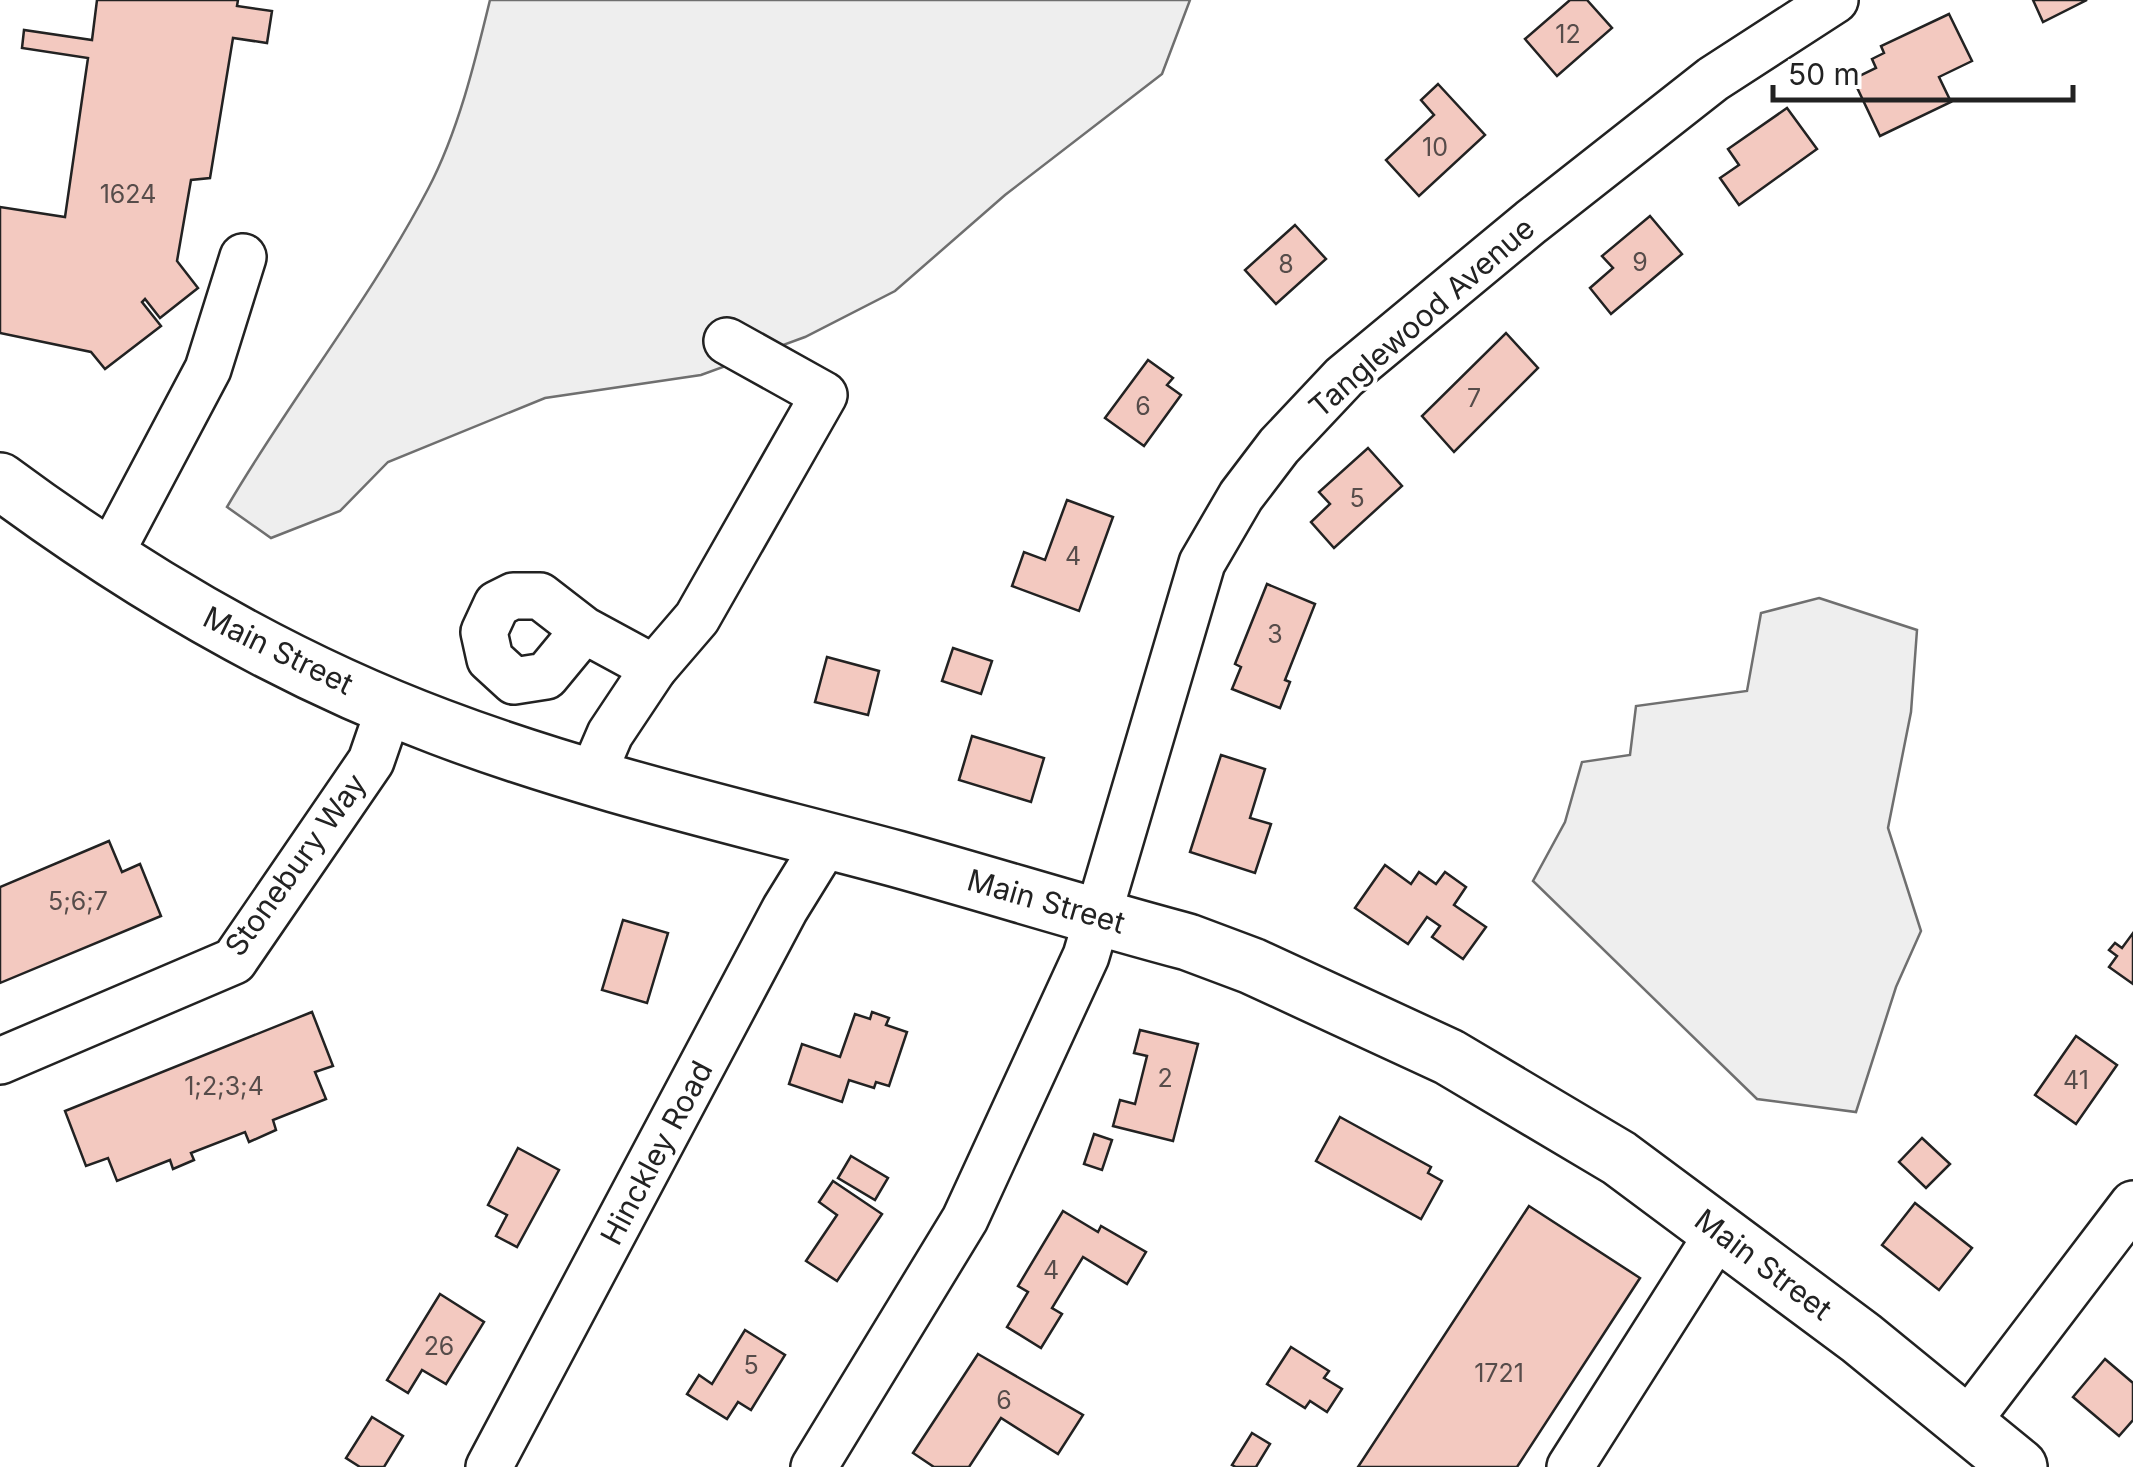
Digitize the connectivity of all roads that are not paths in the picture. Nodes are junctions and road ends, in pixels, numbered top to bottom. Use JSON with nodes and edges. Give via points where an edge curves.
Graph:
{"nodes":[{"id":1,"x":1836,"y":0,"type":"edge"},
{"id":2,"x":244,"y":257,"type":"dead end"},
{"id":3,"x":727,"y":341,"type":"dead end"},
{"id":4,"x":0,"y":481,"type":"edge"},
{"id":5,"x":108,"y":558,"type":"junction"},
{"id":6,"x":584,"y":630,"type":"dead end"},
{"id":7,"x":654,"y":668,"type":"junction"},
{"id":8,"x":390,"y":706,"type":"junction"},
{"id":9,"x":592,"y":776,"type":"junction"},
{"id":10,"x":827,"y":841,"type":"junction"},
{"id":11,"x":1098,"y":918,"type":"junction"},
{"id":12,"x":0,"y":1061,"type":"edge"},
{"id":13,"x":2133,"y":1204,"type":"edge"},
{"id":14,"x":1719,"y":1232,"type":"junction"},
{"id":15,"x":1968,"y":1421,"type":"junction"},
{"id":16,"x":488,"y":1467,"type":"edge"},
{"id":17,"x":814,"y":1467,"type":"edge"},
{"id":18,"x":1570,"y":1467,"type":"edge"},
{"id":19,"x":2020,"y":1467,"type":"edge"}],
"edges":[{"from":1,"to":11,"type":"street","name":"Tanglewood Avenue","via":[[1713,79],[1532,222],[1344,377],[1279,446],[1202,563]]},
{"from":2,"to":5,"type":"street","via":[[208,369]]},
{"from":3,"to":7,"type":"street","via":[[824,395],[696,618]]},
{"from":4,"to":5,"type":"main road","name":"Main Street"},
{"from":5,"to":8,"type":"main road","name":"Main Street","via":[[299,666]]},
{"from":6,"to":7,"type":"street"},
{"from":7,"to":9,"type":"street","via":[[610,734]]},
{"from":8,"to":9,"type":"main road","name":"Main Street"},
{"from":8,"to":12,"type":"street","name":"Stonebury Way","via":[[371,761],[234,961]]},
{"from":9,"to":10,"type":"main road","name":"Main Street"},
{"from":10,"to":11,"type":"main road","name":"Main Street"},
{"from":10,"to":16,"type":"street","name":"Hinckley Road"},
{"from":11,"to":14,"type":"main road","name":"Main Street","via":[[1252,966],[1449,1057],[1619,1158]]},
{"from":11,"to":17,"type":"street","via":[[964,1219]]},
{"from":13,"to":15,"type":"street"},
{"from":14,"to":15,"type":"main road","name":"Main Street"},
{"from":14,"to":18,"type":"street"},
{"from":15,"to":19,"type":"main road","name":"Main Street"}]}
